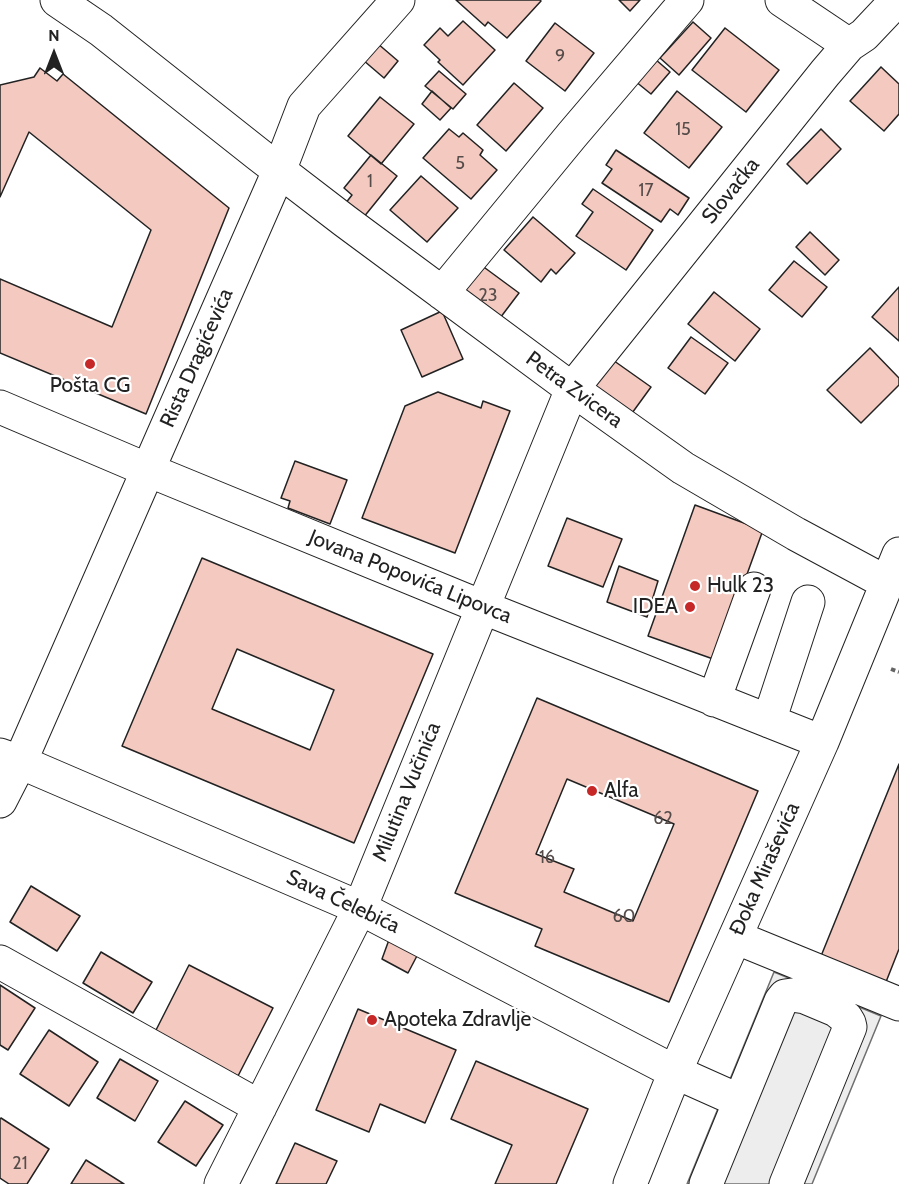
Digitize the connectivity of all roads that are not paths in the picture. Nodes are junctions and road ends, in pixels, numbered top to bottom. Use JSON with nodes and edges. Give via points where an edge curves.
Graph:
{"nodes":[{"id":1,"x":57,"y":0,"type":"edge"},
{"id":2,"x":398,"y":0,"type":"edge"},
{"id":3,"x":687,"y":0,"type":"edge"},
{"id":4,"x":782,"y":0,"type":"edge"},
{"id":5,"x":897,"y":0,"type":"edge"},
{"id":6,"x":849,"y":45,"type":"junction"},
{"id":7,"x":279,"y":171,"type":"junction"},
{"id":8,"x":442,"y":293,"type":"junction"},
{"id":9,"x":572,"y":389,"type":"junction"},
{"id":10,"x":0,"y":407,"type":"edge"},
{"id":11,"x":148,"y":470,"type":"junction"},
{"id":12,"x":893,"y":569,"type":"edge"},
{"id":13,"x":754,"y":589,"type":"dead end"},
{"id":14,"x":808,"y":602,"type":"dead end"},
{"id":15,"x":482,"y":607,"type":"junction"},
{"id":16,"x":714,"y":700,"type":"junction"},
{"id":17,"x":769,"y":721,"type":"junction"},
{"id":18,"x":822,"y":742,"type":"junction"},
{"id":19,"x":10,"y":759,"type":"edge"},
{"id":20,"x":0,"y":801,"type":"edge"},
{"id":21,"x":360,"y":908,"type":"junction"},
{"id":22,"x":735,"y":937,"type":"junction"},
{"id":23,"x":0,"y":962,"type":"edge"},
{"id":24,"x":899,"y":1004,"type":"edge"},
{"id":25,"x":675,"y":1072,"type":"junction"},
{"id":26,"x":740,"y":1101,"type":"junction"},
{"id":27,"x":260,"y":1107,"type":"junction"},
{"id":28,"x":221,"y":1184,"type":"edge"},
{"id":29,"x":630,"y":1184,"type":"edge"},
{"id":30,"x":706,"y":1184,"type":"edge"},
{"id":31,"x":786,"y":1184,"type":"edge"}],
"edges":[{"from":1,"to":7,"type":"street","via":[[101,30]]},
{"from":2,"to":7,"type":"street","name":"Rista Dragićevića","via":[[304,106]]},
{"from":3,"to":8,"type":"street"},
{"from":4,"to":6,"type":"street"},
{"from":5,"to":6,"type":"street","name":"Slovačka"},
{"from":6,"to":9,"type":"street","name":"Slovačka"},
{"from":7,"to":8,"type":"street","name":"Petra Zvicera"},
{"from":7,"to":11,"type":"street","name":"Rista Dragićevića"},
{"from":8,"to":9,"type":"street","name":"Petra Zvicera"},
{"from":9,"to":12,"type":"street","name":"Petra Zvicera","via":[[683,468],[796,534]]},
{"from":9,"to":15,"type":"street","name":"Milutina Vučinića"},
{"from":10,"to":11,"type":"street","name":"Jovana Popovića Lipovca"},
{"from":11,"to":15,"type":"street","name":"Jovana Popovića Lipovca"},
{"from":11,"to":19,"type":"street","name":"Rista Dragićevića"},
{"from":12,"to":18,"type":"street","name":"Đoka Miraševića"},
{"from":13,"to":16,"type":"street"},
{"from":14,"to":17,"type":"street"},
{"from":15,"to":16,"type":"street","name":"Jovana Popovića Lipovca"},
{"from":15,"to":21,"type":"street","name":"Milutina Vučinića"},
{"from":16,"to":17,"type":"street","name":"Jovana Popovića Lipovca"},
{"from":17,"to":18,"type":"street","name":"Jovana Popovića Lipovca"},
{"from":18,"to":22,"type":"street","name":"Đoka Miraševića"},
{"from":19,"to":20,"type":"street","name":"Rista Dragićevića"},
{"from":19,"to":21,"type":"street","name":"Sava Čelebića"},
{"from":21,"to":25,"type":"street","name":"Sava Čelebića"},
{"from":21,"to":27,"type":"street","name":"Milutina Vučinića"},
{"from":22,"to":24,"type":"street"},
{"from":22,"to":25,"type":"street","name":"Đoka Miraševića"},
{"from":23,"to":27,"type":"street"},
{"from":25,"to":26,"type":"street","name":"Sava Čelebića"},
{"from":25,"to":29,"type":"street","name":"Đoka Miraševića"},
{"from":26,"to":30,"type":"street"},
{"from":26,"to":31,"type":"street","via":[[784,996],[802,996],[846,1018],[850,1027]]},
{"from":27,"to":28,"type":"street","name":"Milutina Vučinića"}]}
